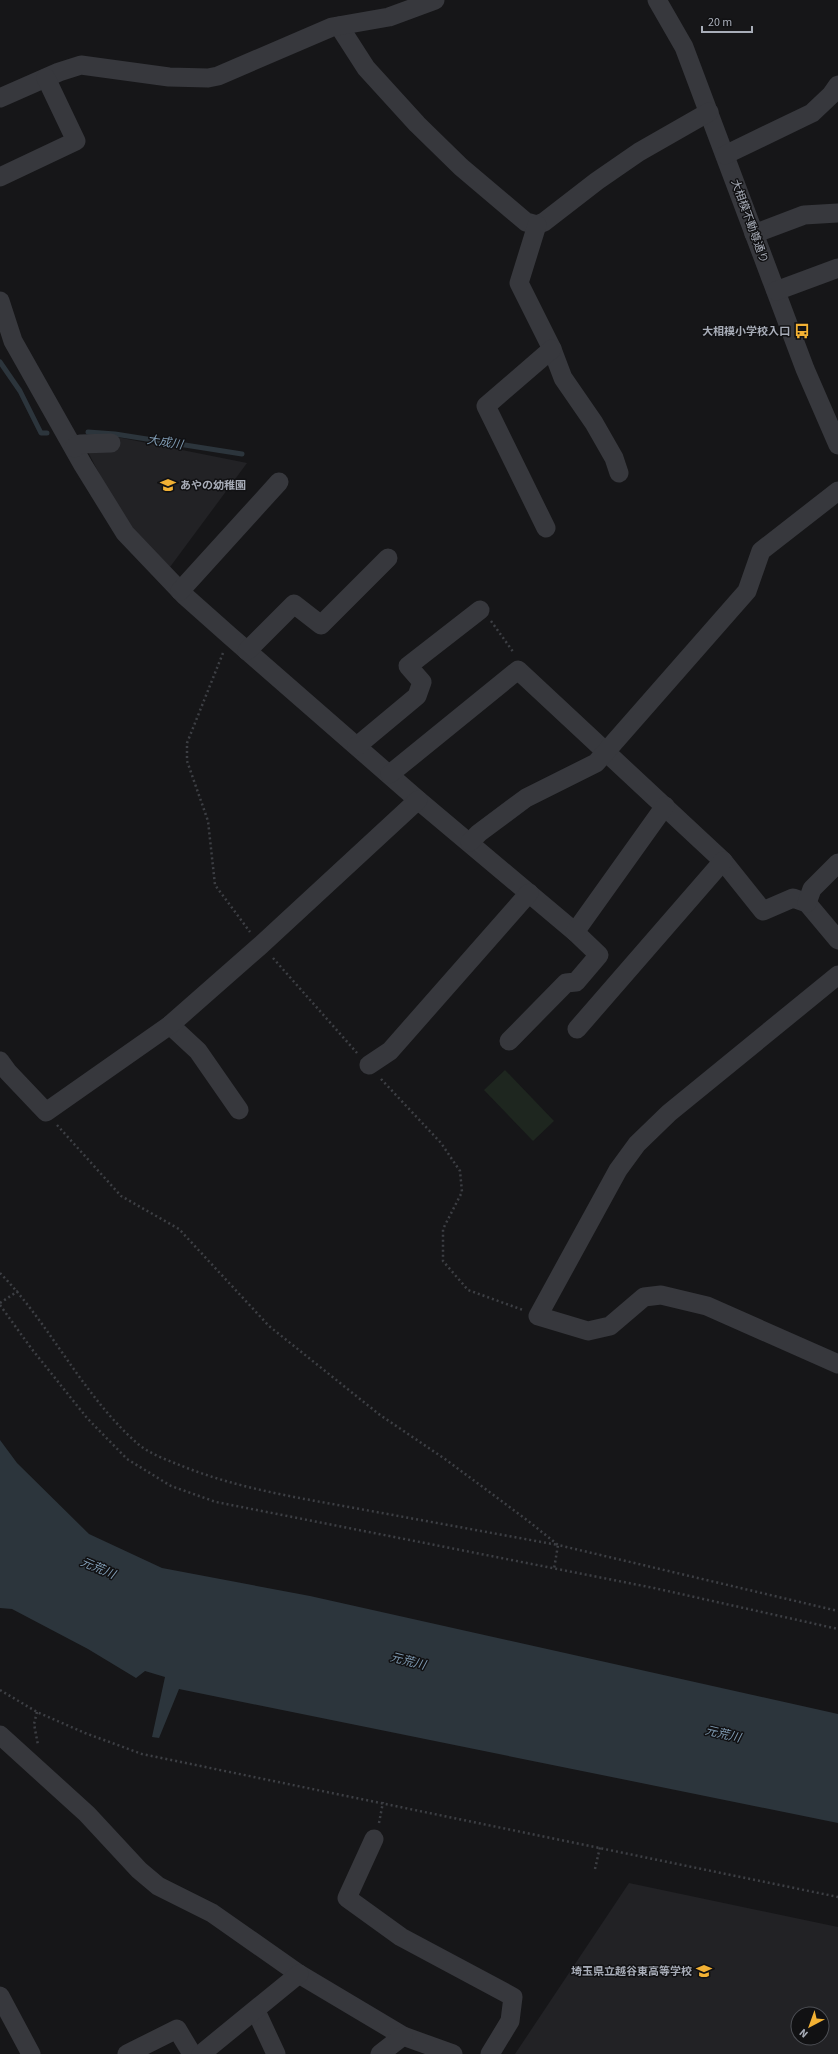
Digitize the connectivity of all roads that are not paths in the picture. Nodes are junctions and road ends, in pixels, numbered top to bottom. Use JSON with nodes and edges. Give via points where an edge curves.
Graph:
{"nodes":[{"id":1,"x":435,"y":0,"type":"edge"},
{"id":2,"x":658,"y":0,"type":"edge"},
{"id":3,"x":339,"y":26,"type":"junction"},
{"id":4,"x":46,"y":78,"type":"junction"},
{"id":5,"x":838,"y":85,"type":"edge"},
{"id":6,"x":0,"y":98,"type":"edge"},
{"id":7,"x":710,"y":112,"type":"junction"},
{"id":8,"x":725,"y":154,"type":"junction"},
{"id":9,"x":0,"y":177,"type":"edge"},
{"id":10,"x":838,"y":213,"type":"edge"},
{"id":11,"x":537,"y":225,"type":"junction"},
{"id":12,"x":754,"y":234,"type":"junction"},
{"id":13,"x":838,"y":268,"type":"edge"},
{"id":14,"x":776,"y":292,"type":"junction"},
{"id":15,"x":2,"y":313,"type":"edge"},
{"id":16,"x":552,"y":349,"type":"junction"},
{"id":17,"x":111,"y":443,"type":"dead end"},
{"id":18,"x":838,"y":445,"type":"edge"},
{"id":19,"x":74,"y":448,"type":"junction"},
{"id":20,"x":619,"y":473,"type":"dead end"},
{"id":21,"x":278,"y":482,"type":"dead end"},
{"id":22,"x":838,"y":491,"type":"edge"},
{"id":23,"x":546,"y":528,"type":"dead end"},
{"id":24,"x":388,"y":558,"type":"dead end"},
{"id":25,"x":180,"y":591,"type":"junction"},
{"id":26,"x":480,"y":610,"type":"road end"},
{"id":27,"x":247,"y":651,"type":"junction"},
{"id":28,"x":357,"y":746,"type":"junction"},
{"id":29,"x":606,"y":753,"type":"junction"},
{"id":30,"x":390,"y":774,"type":"junction"},
{"id":31,"x":418,"y":800,"type":"junction"},
{"id":32,"x":665,"y":806,"type":"junction"},
{"id":33,"x":470,"y":842,"type":"junction"},
{"id":34,"x":723,"y":860,"type":"junction"},
{"id":35,"x":838,"y":863,"type":"edge"},
{"id":36,"x":529,"y":893,"type":"junction"},
{"id":37,"x":806,"y":903,"type":"junction"},
{"id":38,"x":575,"y":932,"type":"junction"},
{"id":39,"x":838,"y":940,"type":"edge"},
{"id":40,"x":838,"y":975,"type":"edge"},
{"id":41,"x":170,"y":1025,"type":"junction"},
{"id":42,"x":577,"y":1029,"type":"dead end"},
{"id":43,"x":509,"y":1041,"type":"dead end"},
{"id":44,"x":0,"y":1061,"type":"edge"},
{"id":45,"x":368,"y":1066,"type":"road end"},
{"id":46,"x":239,"y":1110,"type":"dead end"},
{"id":47,"x":838,"y":1364,"type":"edge"},
{"id":48,"x":0,"y":1735,"type":"edge"},
{"id":49,"x":376,"y":1832,"type":"road end"},
{"id":50,"x":299,"y":1974,"type":"junction"},
{"id":51,"x":0,"y":1996,"type":"edge"},
{"id":52,"x":256,"y":2011,"type":"junction"},
{"id":53,"x":403,"y":2036,"type":"junction"},
{"id":54,"x":441,"y":2052,"type":"edge"},
{"id":55,"x":31,"y":2054,"type":"edge"},
{"id":56,"x":127,"y":2054,"type":"edge"},
{"id":57,"x":192,"y":2054,"type":"edge"},
{"id":58,"x":201,"y":2054,"type":"edge"},
{"id":59,"x":276,"y":2054,"type":"edge"},
{"id":60,"x":380,"y":2054,"type":"edge"},
{"id":61,"x":490,"y":2054,"type":"edge"}],
"edges":[{"from":1,"to":3,"type":"street","via":[[389,17]]},
{"from":2,"to":7,"type":"street","name":"大相模不動尊通り","via":[[684,47]]},
{"from":3,"to":4,"type":"street","via":[[244,66],[208,78],[169,77],[81,65]]},
{"from":3,"to":11,"type":"street","via":[[366,68],[417,124],[461,167],[520,217]]},
{"from":4,"to":6,"type":"street"},
{"from":4,"to":9,"type":"street","via":[[76,141]]},
{"from":5,"to":8,"type":"street","via":[[812,112]]},
{"from":7,"to":8,"type":"street","name":"大相模不動尊通り"},
{"from":7,"to":11,"type":"street","via":[[639,152]]},
{"from":8,"to":12,"type":"street","name":"大相模不動尊通り"},
{"from":10,"to":12,"type":"street","via":[[804,215]]},
{"from":11,"to":16,"type":"street","via":[[519,283]]},
{"from":12,"to":14,"type":"street","name":"大相模不動尊通り"},
{"from":13,"to":14,"type":"street"},
{"from":14,"to":18,"type":"street","name":"大相模不動尊通り","via":[[804,369]]},
{"from":15,"to":19,"type":"street","via":[[13,342]]},
{"from":16,"to":20,"type":"street","via":[[563,378],[594,423],[614,458]]},
{"from":16,"to":23,"type":"street","via":[[486,406]]},
{"from":17,"to":19,"type":"street","via":[[80,444]]},
{"from":19,"to":25,"type":"street","via":[[125,533]]},
{"from":21,"to":25,"type":"street"},
{"from":22,"to":29,"type":"street","via":[[761,551],[747,591]]},
{"from":24,"to":27,"type":"street","via":[[321,625],[294,604]]},
{"from":25,"to":27,"type":"street"},
{"from":26,"to":28,"type":"street","via":[[408,666],[422,682],[417,696]]},
{"from":27,"to":28,"type":"street"},
{"from":28,"to":30,"type":"street"},
{"from":29,"to":30,"type":"street","via":[[518,670]]},
{"from":29,"to":32,"type":"street"},
{"from":29,"to":33,"type":"street","via":[[596,763],[526,798]]},
{"from":30,"to":31,"type":"street"},
{"from":31,"to":33,"type":"street"},
{"from":31,"to":41,"type":"street"},
{"from":32,"to":34,"type":"street"},
{"from":32,"to":38,"type":"street"},
{"from":33,"to":36,"type":"street"},
{"from":34,"to":37,"type":"street","via":[[763,911],[794,898]]},
{"from":34,"to":42,"type":"street"},
{"from":35,"to":37,"type":"street","via":[[812,889]]},
{"from":36,"to":38,"type":"street"},
{"from":36,"to":45,"type":"street","via":[[390,1052]]},
{"from":37,"to":39,"type":"street"},
{"from":38,"to":43,"type":"street","via":[[599,955],[576,982],[566,983]]},
{"from":40,"to":47,"type":"street","via":[[669,1113],[637,1144],[618,1170],[538,1316],[588,1331],[610,1326],[644,1297],[661,1296],[707,1306]]},
{"from":41,"to":44,"type":"street","via":[[46,1112]]},
{"from":41,"to":46,"type":"street","via":[[198,1051]]},
{"from":48,"to":50,"type":"street","via":[[87,1814],[139,1870],[158,1886],[212,1913]]},
{"from":49,"to":61,"type":"street","via":[[347,1898],[401,1937],[514,1997],[510,2021]]},
{"from":50,"to":52,"type":"street"},
{"from":50,"to":53,"type":"street"},
{"from":51,"to":55,"type":"street"},
{"from":52,"to":58,"type":"street"},
{"from":52,"to":59,"type":"street"},
{"from":53,"to":54,"type":"street"},
{"from":53,"to":60,"type":"street"},
{"from":56,"to":57,"type":"street","via":[[177,2029]]}]}
